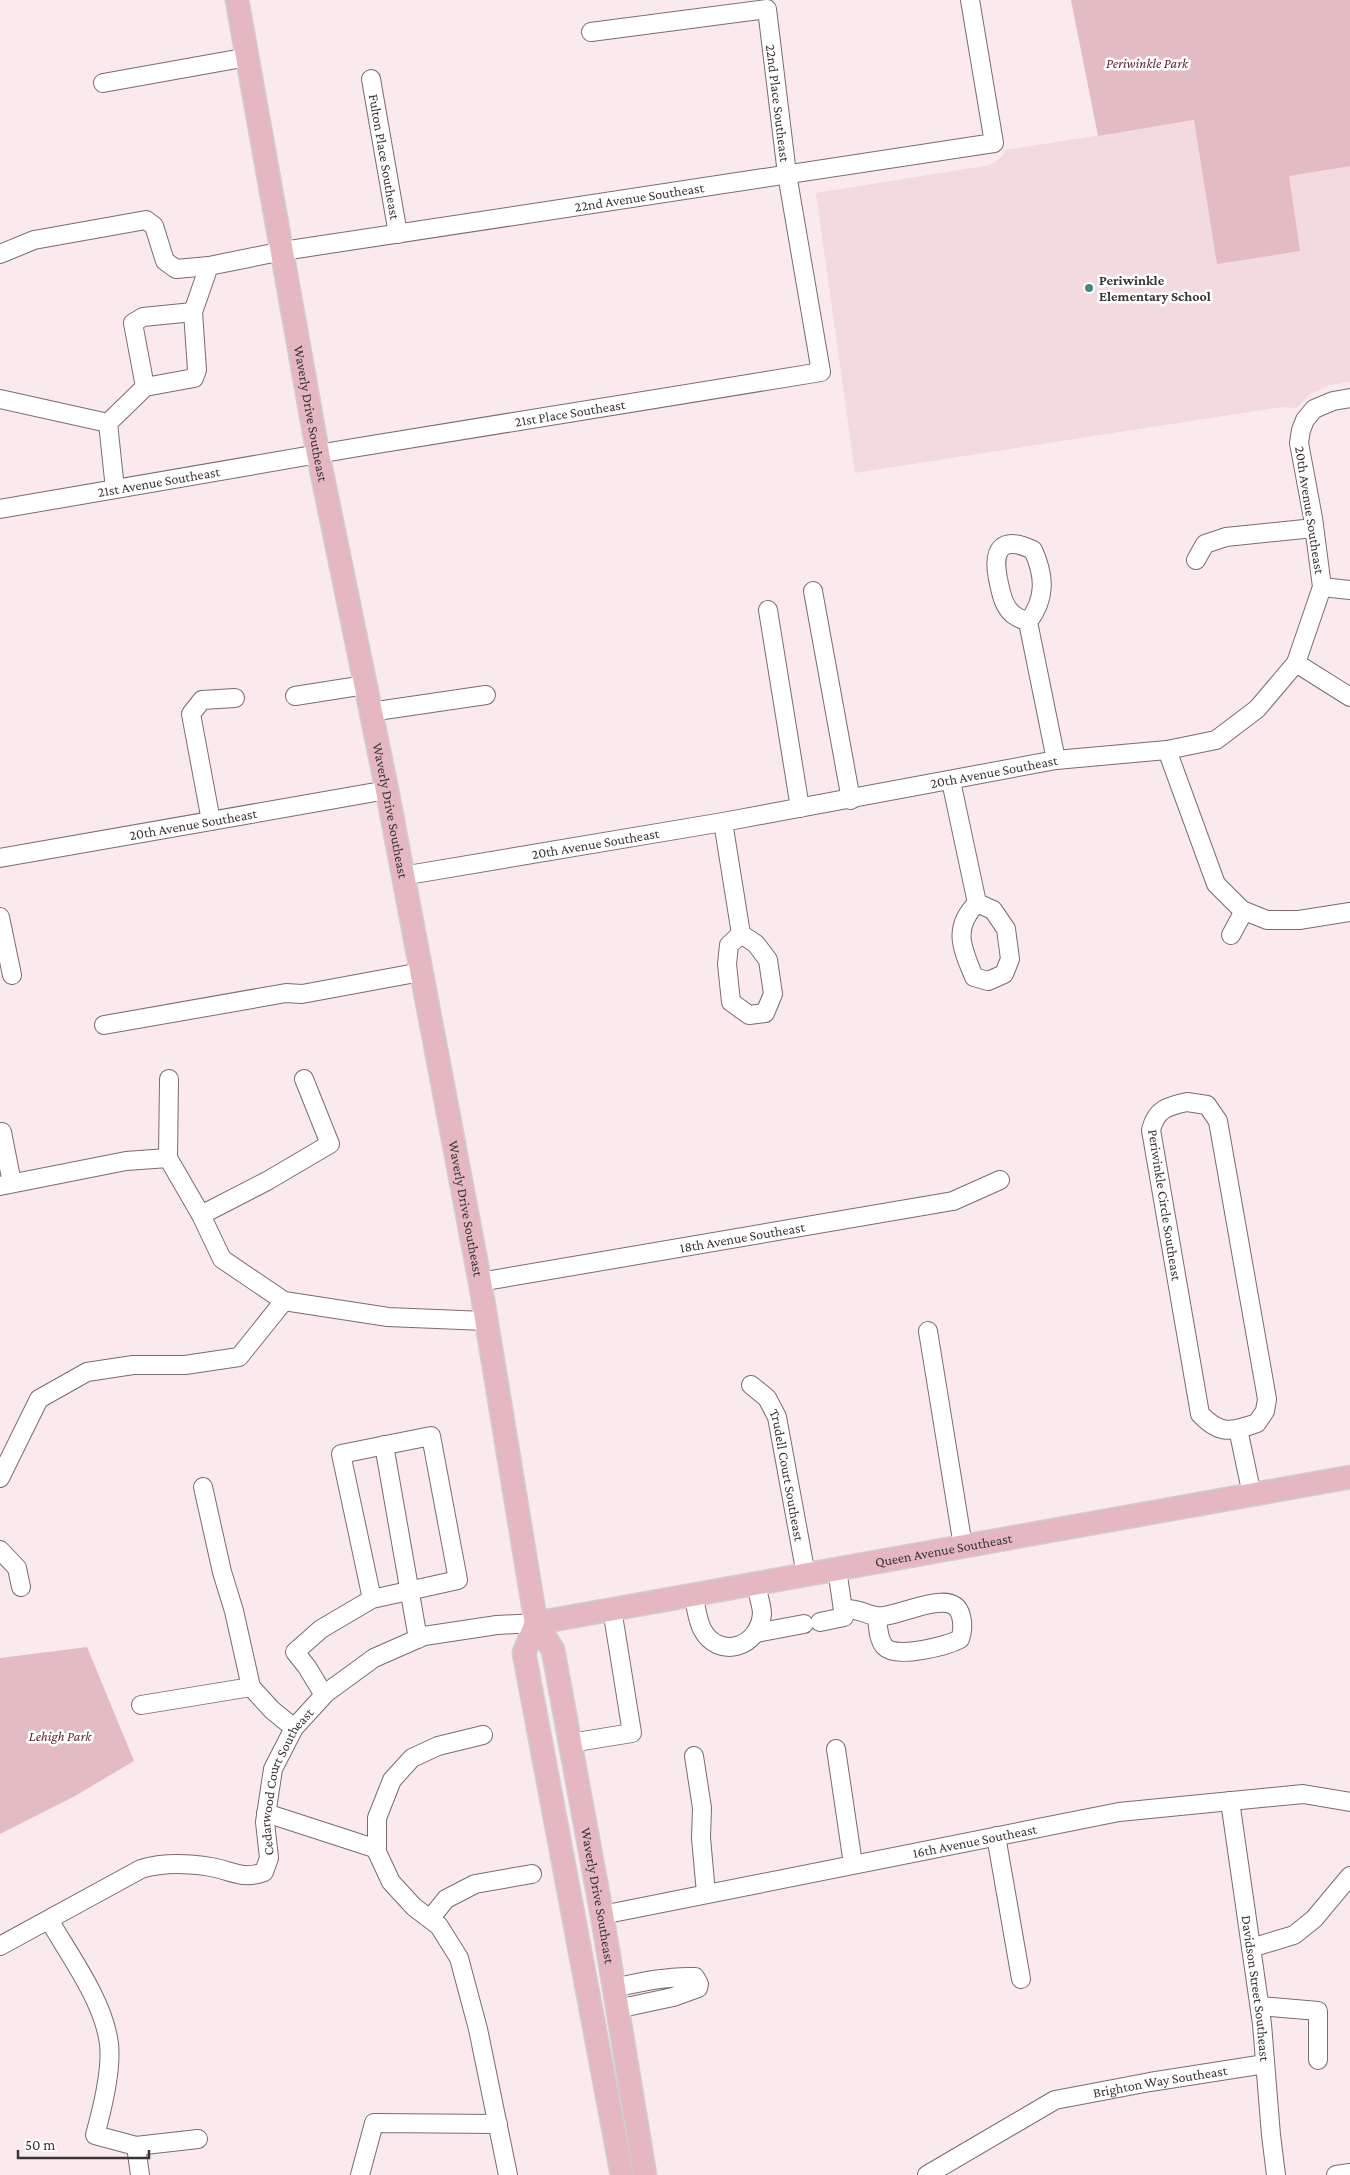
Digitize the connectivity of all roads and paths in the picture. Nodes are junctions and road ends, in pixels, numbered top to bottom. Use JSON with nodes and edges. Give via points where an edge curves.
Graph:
{"nodes":[{"id":1,"x":237,"y":0,"type":"edge"},
{"id":2,"x":970,"y":0,"type":"edge"},
{"id":3,"x":591,"y":32,"type":"dead end"},
{"id":4,"x":248,"y":57,"type":"junction"},
{"id":5,"x":370,"y":79,"type":"dead end"},
{"id":6,"x":102,"y":83,"type":"dead end"},
{"id":7,"x":787,"y":174,"type":"junction"},
{"id":8,"x":398,"y":234,"type":"junction"},
{"id":9,"x":283,"y":250,"type":"junction"},
{"id":10,"x":0,"y":254,"type":"edge"},
{"id":11,"x":209,"y":266,"type":"junction"},
{"id":12,"x":193,"y":312,"type":"junction"},
{"id":13,"x":821,"y":372,"type":"joint"},
{"id":14,"x":145,"y":387,"type":"junction"},
{"id":15,"x":1350,"y":398,"type":"edge"},
{"id":16,"x":0,"y":399,"type":"edge"},
{"id":17,"x":108,"y":423,"type":"junction"},
{"id":18,"x":318,"y":454,"type":"junction"},
{"id":19,"x":115,"y":489,"type":"junction"},
{"id":20,"x":0,"y":509,"type":"edge"},
{"id":21,"x":1314,"y":528,"type":"junction"},
{"id":22,"x":1196,"y":560,"type":"dead end"},
{"id":23,"x":1322,"y":588,"type":"junction"},
{"id":24,"x":1350,"y":590,"type":"edge"},
{"id":25,"x":813,"y":591,"type":"dead end"},
{"id":26,"x":768,"y":610,"type":"dead end"},
{"id":27,"x":1028,"y":622,"type":"dead end"},
{"id":28,"x":1296,"y":663,"type":"junction"},
{"id":29,"x":365,"y":685,"type":"junction"},
{"id":30,"x":486,"y":695,"type":"dead end"},
{"id":31,"x":295,"y":696,"type":"dead end"},
{"id":32,"x":1350,"y":697,"type":"edge"},
{"id":33,"x":235,"y":698,"type":"dead end"},
{"id":34,"x":370,"y":712,"type":"junction"},
{"id":35,"x":1167,"y":750,"type":"junction"},
{"id":36,"x":1056,"y":760,"type":"junction"},
{"id":37,"x":951,"y":781,"type":"junction"},
{"id":38,"x":387,"y":790,"type":"junction"},
{"id":39,"x":851,"y":800,"type":"junction"},
{"id":40,"x":800,"y":808,"type":"junction"},
{"id":41,"x":211,"y":821,"type":"junction"},
{"id":42,"x":723,"y":822,"type":"junction"},
{"id":43,"x":0,"y":858,"type":"edge"},
{"id":44,"x":402,"y":876,"type":"junction"},
{"id":45,"x":977,"y":904,"type":"dead end"},
{"id":46,"x":1244,"y":911,"type":"junction"},
{"id":47,"x":1350,"y":912,"type":"edge"},
{"id":48,"x":0,"y":917,"type":"edge"},
{"id":49,"x":741,"y":934,"type":"dead end"},
{"id":50,"x":1231,"y":934,"type":"dead end"},
{"id":51,"x":421,"y":972,"type":"junction"},
{"id":52,"x":12,"y":974,"type":"dead end"},
{"id":53,"x":104,"y":1025,"type":"dead end"},
{"id":54,"x":169,"y":1078,"type":"dead end"},
{"id":55,"x":304,"y":1079,"type":"dead end"},
{"id":56,"x":2,"y":1132,"type":"dead end"},
{"id":57,"x":168,"y":1158,"type":"junction"},
{"id":58,"x":1000,"y":1180,"type":"dead end"},
{"id":59,"x":6,"y":1185,"type":"edge"},
{"id":60,"x":201,"y":1215,"type":"junction"},
{"id":61,"x":480,"y":1282,"type":"junction"},
{"id":62,"x":284,"y":1301,"type":"junction"},
{"id":63,"x":485,"y":1320,"type":"junction"},
{"id":64,"x":928,"y":1331,"type":"dead end"},
{"id":65,"x":751,"y":1385,"type":"dead end"},
{"id":66,"x":1238,"y":1429,"type":"junction"},
{"id":67,"x":384,"y":1445,"type":"junction"},
{"id":68,"x":1350,"y":1477,"type":"edge"},
{"id":69,"x":0,"y":1478,"type":"edge"},
{"id":70,"x":203,"y":1487,"type":"dead end"},
{"id":71,"x":1252,"y":1495,"type":"junction"},
{"id":72,"x":963,"y":1546,"type":"junction"},
{"id":73,"x":0,"y":1550,"type":"edge"},
{"id":74,"x":836,"y":1569,"type":"junction"},
{"id":75,"x":806,"y":1575,"type":"junction"},
{"id":76,"x":756,"y":1584,"type":"junction"},
{"id":77,"x":21,"y":1587,"type":"dead end"},
{"id":78,"x":410,"y":1590,"type":"junction"},
{"id":79,"x":693,"y":1594,"type":"junction"},
{"id":80,"x":372,"y":1598,"type":"junction"},
{"id":81,"x":612,"y":1609,"type":"junction"},
{"id":82,"x":843,"y":1609,"type":"junction"},
{"id":83,"x":877,"y":1617,"type":"junction"},
{"id":84,"x":536,"y":1623,"type":"junction"},
{"id":85,"x":756,"y":1632,"type":"junction"},
{"id":86,"x":418,"y":1639,"type":"junction"},
{"id":87,"x":251,"y":1687,"type":"junction"},
{"id":88,"x":324,"y":1695,"type":"junction"},
{"id":89,"x":141,"y":1705,"type":"dead end"},
{"id":90,"x":294,"y":1728,"type":"junction"},
{"id":91,"x":483,"y":1735,"type":"dead end"},
{"id":92,"x":570,"y":1743,"type":"junction"},
{"id":93,"x":836,"y":1749,"type":"dead end"},
{"id":94,"x":694,"y":1756,"type":"dead end"},
{"id":95,"x":1230,"y":1802,"type":"junction"},
{"id":96,"x":1350,"y":1802,"type":"edge"},
{"id":97,"x":266,"y":1812,"type":"junction"},
{"id":98,"x":996,"y":1836,"type":"junction"},
{"id":99,"x":376,"y":1849,"type":"junction"},
{"id":100,"x":853,"y":1864,"type":"junction"},
{"id":101,"x":532,"y":1874,"type":"dead end"},
{"id":102,"x":1350,"y":1876,"type":"edge"},
{"id":103,"x":706,"y":1893,"type":"junction"},
{"id":104,"x":602,"y":1915,"type":"junction"},
{"id":105,"x":430,"y":1919,"type":"junction"},
{"id":106,"x":49,"y":1920,"type":"junction"},
{"id":107,"x":0,"y":1946,"type":"edge"},
{"id":108,"x":1251,"y":1948,"type":"junction"},
{"id":109,"x":1021,"y":1979,"type":"dead end"},
{"id":110,"x":1260,"y":2006,"type":"junction"},
{"id":111,"x":1318,"y":2060,"type":"dead end"},
{"id":112,"x":1265,"y":2064,"type":"junction"},
{"id":113,"x":498,"y":2124,"type":"junction"},
{"id":114,"x":198,"y":2139,"type":"dead end"},
{"id":115,"x":136,"y":2146,"type":"junction"},
{"id":116,"x":1350,"y":2173,"type":"edge"},
{"id":117,"x":140,"y":2175,"type":"edge"},
{"id":118,"x":360,"y":2175,"type":"edge"},
{"id":119,"x":508,"y":2175,"type":"edge"},
{"id":120,"x":622,"y":2175,"type":"edge"},
{"id":121,"x":645,"y":2175,"type":"edge"},
{"id":122,"x":927,"y":2175,"type":"edge"},
{"id":123,"x":1276,"y":2175,"type":"edge"},
{"id":124,"x":1336,"y":2175,"type":"edge"}],
"edges":[{"from":1,"to":4,"type":"main road","name":"Waverly Drive Southeast"},
{"from":2,"to":7,"type":"street","name":"22nd Avenue Southeast","via":[[994,142]]},
{"from":3,"to":7,"type":"street","name":"22nd Place Southeast","via":[[767,9]]},
{"from":4,"to":6,"type":"street"},
{"from":4,"to":9,"type":"main road","name":"Waverly Drive Southeast"},
{"from":5,"to":8,"type":"street","name":"Fulton Place Southeast"},
{"from":7,"to":8,"type":"street","name":"22nd Avenue Southeast"},
{"from":7,"to":13,"type":"street","name":"22nd Place Southeast"},
{"from":8,"to":9,"type":"street","name":"22nd Avenue Southeast"},
{"from":9,"to":11,"type":"street","name":"22nd Avenue Southeast"},
{"from":9,"to":18,"type":"main road","name":"Waverly Drive Southeast"},
{"from":10,"to":11,"type":"street","name":"22nd Avenue Southeast","via":[[34,240],[146,220],[154,226],[165,261],[176,269]]},
{"from":11,"to":12,"type":"street"},
{"from":12,"to":14,"type":"street","via":[[197,370],[194,378]]},
{"from":12,"to":14,"type":"street","via":[[143,317],[133,323]]},
{"from":13,"to":18,"type":"street","name":"21st Place Southeast"},
{"from":14,"to":17,"type":"street"},
{"from":15,"to":21,"type":"street","name":"20th Avenue Southeast","via":[[1314,409],[1304,420],[1299,443]]},
{"from":16,"to":17,"type":"street"},
{"from":17,"to":19,"type":"street"},
{"from":18,"to":19,"type":"street","name":"21st Avenue Southeast"},
{"from":18,"to":29,"type":"main road","name":"Waverly Drive Southeast"},
{"from":19,"to":20,"type":"street","name":"21st Avenue Southeast"},
{"from":21,"to":22,"type":"street","via":[[1226,537],[1205,544]]},
{"from":21,"to":23,"type":"street","name":"20th Avenue Southeast"},
{"from":23,"to":24,"type":"street"},
{"from":23,"to":28,"type":"street","name":"20th Avenue Southeast"},
{"from":25,"to":39,"type":"street"},
{"from":26,"to":40,"type":"street"},
{"from":27,"to":36,"type":"street"},
{"from":28,"to":32,"type":"street"},
{"from":28,"to":35,"type":"street","name":"20th Avenue Southeast","via":[[1257,709],[1216,740]]},
{"from":29,"to":31,"type":"street"},
{"from":29,"to":34,"type":"main road","name":"Waverly Drive Southeast"},
{"from":30,"to":34,"type":"street"},
{"from":33,"to":41,"type":"street","via":[[202,700],[191,714]]},
{"from":34,"to":38,"type":"main road","name":"Waverly Drive Southeast"},
{"from":35,"to":36,"type":"street","name":"20th Avenue Southeast"},
{"from":35,"to":46,"type":"street","via":[[1216,884]]},
{"from":36,"to":37,"type":"street","name":"20th Avenue Southeast"},
{"from":37,"to":39,"type":"street","name":"20th Avenue Southeast"},
{"from":37,"to":45,"type":"street"},
{"from":38,"to":41,"type":"street","name":"20th Avenue Southeast"},
{"from":38,"to":44,"type":"main road","name":"Waverly Drive Southeast"},
{"from":39,"to":40,"type":"street","name":"20th Avenue Southeast"},
{"from":40,"to":42,"type":"street","name":"20th Avenue Southeast"},
{"from":41,"to":43,"type":"street","name":"20th Avenue Southeast"},
{"from":42,"to":44,"type":"street","name":"20th Avenue Southeast"},
{"from":42,"to":49,"type":"street"},
{"from":44,"to":51,"type":"main road","name":"Waverly Drive Southeast"},
{"from":46,"to":47,"type":"street","via":[[1267,920],[1299,920]]},
{"from":46,"to":50,"type":"street"},
{"from":48,"to":52,"type":"street"},
{"from":51,"to":53,"type":"street"},
{"from":51,"to":61,"type":"main road","name":"Waverly Drive Southeast"},
{"from":54,"to":57,"type":"street"},
{"from":55,"to":60,"type":"street","via":[[330,1144]]},
{"from":56,"to":59,"type":"street"},
{"from":57,"to":59,"type":"street","via":[[126,1161]]},
{"from":57,"to":60,"type":"street"},
{"from":58,"to":61,"type":"street","name":"18th Avenue Southeast","via":[[953,1201]]},
{"from":60,"to":62,"type":"street","via":[[222,1258]]},
{"from":61,"to":63,"type":"main road","name":"Waverly Drive Southeast"},
{"from":62,"to":63,"type":"street","via":[[388,1317]]},
{"from":62,"to":69,"type":"street","via":[[238,1357],[185,1365],[133,1365],[88,1372],[39,1399]]},
{"from":63,"to":84,"type":"main road","name":"Waverly Drive Southeast"},
{"from":64,"to":72,"type":"street"},
{"from":65,"to":75,"type":"street","name":"Trudell Court Southeast","via":[[767,1398],[777,1417]]},
{"from":66,"to":66,"type":"street","name":"Periwinkle Circle Southeast","via":[[1257,1423],[1268,1399],[1218,1121],[1207,1105],[1187,1102],[1164,1107],[1153,1119],[1151,1130],[1200,1414],[1222,1430]]},
{"from":66,"to":71,"type":"street"},
{"from":67,"to":78,"type":"street"},
{"from":67,"to":78,"type":"street","via":[[431,1436],[458,1580]]},
{"from":67,"to":80,"type":"street","via":[[342,1454]]},
{"from":68,"to":71,"type":"main road","name":"Queen Avenue Southeast"},
{"from":70,"to":87,"type":"street"},
{"from":71,"to":72,"type":"main road","name":"Queen Avenue Southeast"},
{"from":72,"to":74,"type":"main road","name":"Queen Avenue Southeast"},
{"from":73,"to":77,"type":"street","via":[[17,1568]]},
{"from":74,"to":75,"type":"main road","name":"Queen Avenue Southeast"},
{"from":74,"to":82,"type":"street"},
{"from":75,"to":76,"type":"main road","name":"Queen Avenue Southeast"},
{"from":76,"to":79,"type":"main road","name":"Queen Avenue Southeast"},
{"from":76,"to":85,"type":"street","via":[[762,1614]]},
{"from":78,"to":80,"type":"street"},
{"from":78,"to":86,"type":"street"},
{"from":79,"to":81,"type":"main road","name":"Queen Avenue Southeast"},
{"from":79,"to":85,"type":"street","via":[[701,1627],[718,1645],[733,1647],[748,1642]]},
{"from":80,"to":88,"type":"street","via":[[321,1629],[294,1652],[308,1667]]},
{"from":81,"to":84,"type":"main road","name":"Queen Avenue Southeast"},
{"from":81,"to":92,"type":"street","via":[[632,1733]]},
{"from":82,"to":83,"type":"street","via":[[864,1611]]},
{"from":82,"to":85,"type":"street","via":[[844,1617]]},
{"from":83,"to":83,"type":"street","via":[[949,1603],[956,1606],[963,1630],[960,1639],[952,1643],[905,1653],[892,1652],[880,1639]]},
{"from":84,"to":86,"type":"street","name":"Cedarwood Court Southeast","via":[[497,1625]]},
{"from":84,"to":92,"type":"main road","name":"Waverly Drive Southeast","via":[[553,1650]]},
{"from":84,"to":120,"type":"main road","name":"Waverly Drive Southeast","via":[[524,1653]]},
{"from":86,"to":88,"type":"street","name":"Cedarwood Court Southeast","via":[[374,1658]]},
{"from":87,"to":89,"type":"street"},
{"from":87,"to":90,"type":"street"},
{"from":88,"to":90,"type":"street","name":"Cedarwood Court Southeast"},
{"from":90,"to":97,"type":"street","name":"Cedarwood Court Southeast","via":[[273,1769]]},
{"from":91,"to":99,"type":"street","via":[[438,1746],[412,1758],[392,1780],[385,1797],[377,1818]]},
{"from":92,"to":104,"type":"main road","name":"Waverly Drive Southeast"},
{"from":93,"to":100,"type":"street"},
{"from":94,"to":103,"type":"street","via":[[702,1808]]},
{"from":95,"to":96,"type":"street","name":"16th Avenue Southeast","via":[[1303,1794]]},
{"from":95,"to":98,"type":"street","name":"16th Avenue Southeast","via":[[1119,1812]]},
{"from":95,"to":108,"type":"street","name":"Davidson Street Southeast"},
{"from":97,"to":99,"type":"street"},
{"from":97,"to":106,"type":"street","name":"Cedarwood Court Southeast","via":[[268,1858],[264,1872],[250,1878],[212,1867],[162,1863],[141,1869]]},
{"from":98,"to":100,"type":"street","name":"16th Avenue Southeast"},
{"from":98,"to":109,"type":"street"},
{"from":99,"to":105,"type":"street","via":[[391,1882]]},
{"from":100,"to":103,"type":"street","name":"16th Avenue Southeast"},
{"from":101,"to":105,"type":"street","via":[[475,1884],[446,1900]]},
{"from":102,"to":108,"type":"street","via":[[1314,1919],[1294,1935]]},
{"from":103,"to":104,"type":"street","name":"16th Avenue Southeast"},
{"from":104,"to":121,"type":"main road","name":"Waverly Drive Southeast"},
{"from":105,"to":113,"type":"street","via":[[439,1926],[459,1958]]},
{"from":106,"to":107,"type":"street","name":"Cedarwood Court Southeast"},
{"from":106,"to":115,"type":"street","via":[[100,2009],[109,2045],[104,2104],[95,2135]]},
{"from":108,"to":110,"type":"street","name":"Davidson Street Southeast"},
{"from":110,"to":111,"type":"street","via":[[1318,2011]]},
{"from":110,"to":112,"type":"street","name":"Davidson Street Southeast"},
{"from":112,"to":122,"type":"street","name":"Brighton Way Southeast","via":[[1055,2100]]},
{"from":112,"to":123,"type":"street","name":"Davidson Street Southeast"},
{"from":113,"to":118,"type":"street","via":[[374,2123]]},
{"from":113,"to":119,"type":"street"},
{"from":114,"to":115,"type":"street"},
{"from":115,"to":117,"type":"street"},
{"from":116,"to":124,"type":"street"}]}
